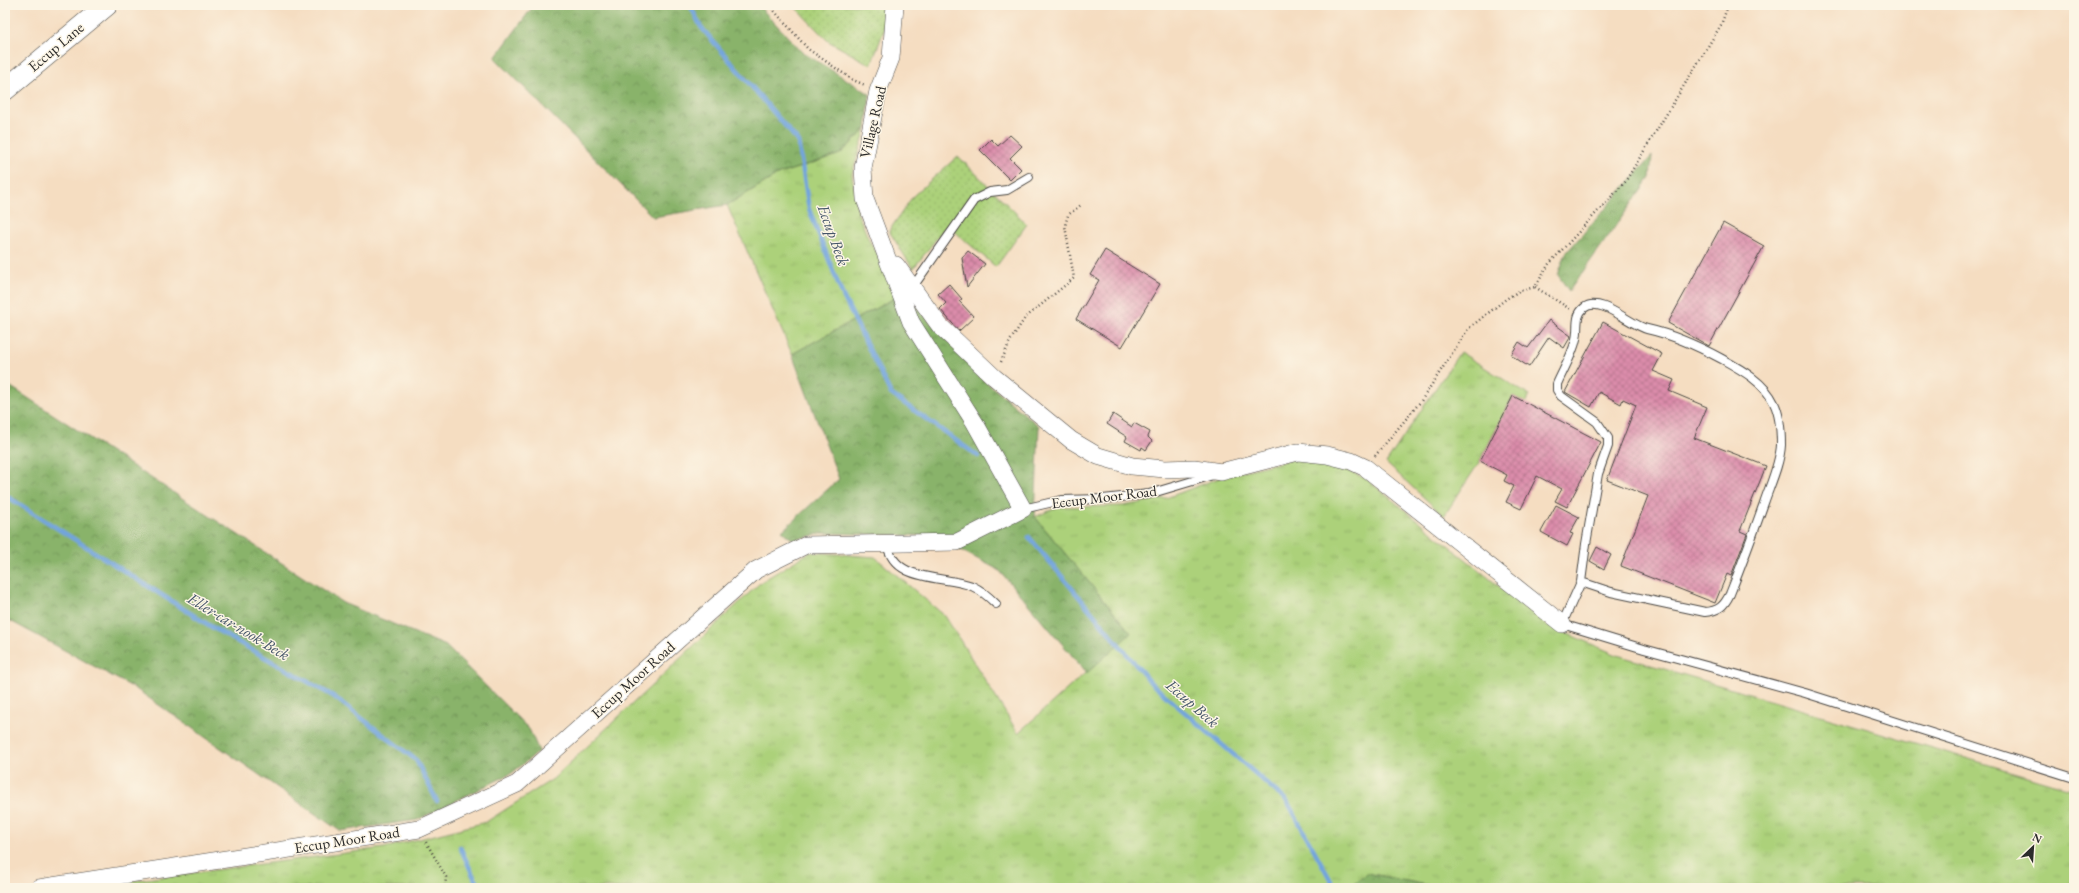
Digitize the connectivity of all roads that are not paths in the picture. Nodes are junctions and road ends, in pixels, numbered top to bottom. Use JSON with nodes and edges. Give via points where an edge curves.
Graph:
{"nodes":[{"id":1,"x":107,"y":5,"type":"edge"},
{"id":2,"x":895,"y":5,"type":"edge"},
{"id":3,"x":5,"y":90,"type":"edge"},
{"id":4,"x":1029,"y":177,"type":"dead end"},
{"id":5,"x":878,"y":238,"type":"junction"},
{"id":6,"x":912,"y":289,"type":"junction"},
{"id":7,"x":1221,"y":472,"type":"junction"},
{"id":8,"x":1023,"y":509,"type":"junction"},
{"id":9,"x":887,"y":544,"type":"junction"},
{"id":10,"x":1581,"y":582,"type":"junction"},
{"id":11,"x":996,"y":604,"type":"dead end"},
{"id":12,"x":1562,"y":624,"type":"junction"},
{"id":13,"x":2074,"y":778,"type":"edge"},
{"id":14,"x":39,"y":888,"type":"edge"}],
"edges":[{"from":1,"to":3,"type":"street","name":"Eccup Lane"},
{"from":2,"to":5,"type":"street","name":"Village Road","via":[[891,58],[878,91],[863,168],[865,198]]},
{"from":4,"to":6,"type":"lane","via":[[1007,190],[990,192],[974,200]]},
{"from":5,"to":6,"type":"street"},
{"from":5,"to":8,"type":"street","via":[[911,322],[976,423]]},
{"from":6,"to":7,"type":"street","via":[[940,326],[994,377],[1071,440],[1098,456],[1132,466],[1194,468]]},
{"from":7,"to":8,"type":"lane","name":"Eccup Moor Road","via":[[1149,494],[1062,500]]},
{"from":7,"to":12,"type":"street","via":[[1298,452],[1327,454],[1366,468]]},
{"from":8,"to":9,"type":"street","name":"Eccup Moor Road","via":[[957,542]]},
{"from":9,"to":11,"type":"lane","via":[[890,556],[898,566],[926,577],[972,586],[989,596]]},
{"from":9,"to":14,"type":"street","name":"Eccup Moor Road","via":[[806,545],[756,570],[517,784],[419,829]]},
{"from":10,"to":10,"type":"lane","via":[[1598,474],[1608,446],[1608,438],[1597,422],[1557,390],[1557,384],[1576,341],[1579,315],[1588,305],[1599,305],[1645,329],[1684,341],[1740,369],[1767,392],[1775,404],[1781,445],[1767,494],[1730,594],[1724,605],[1716,611],[1705,612],[1611,592]]},
{"from":10,"to":12,"type":"lane"},
{"from":12,"to":13,"type":"lane","via":[[1805,693]]}]}
